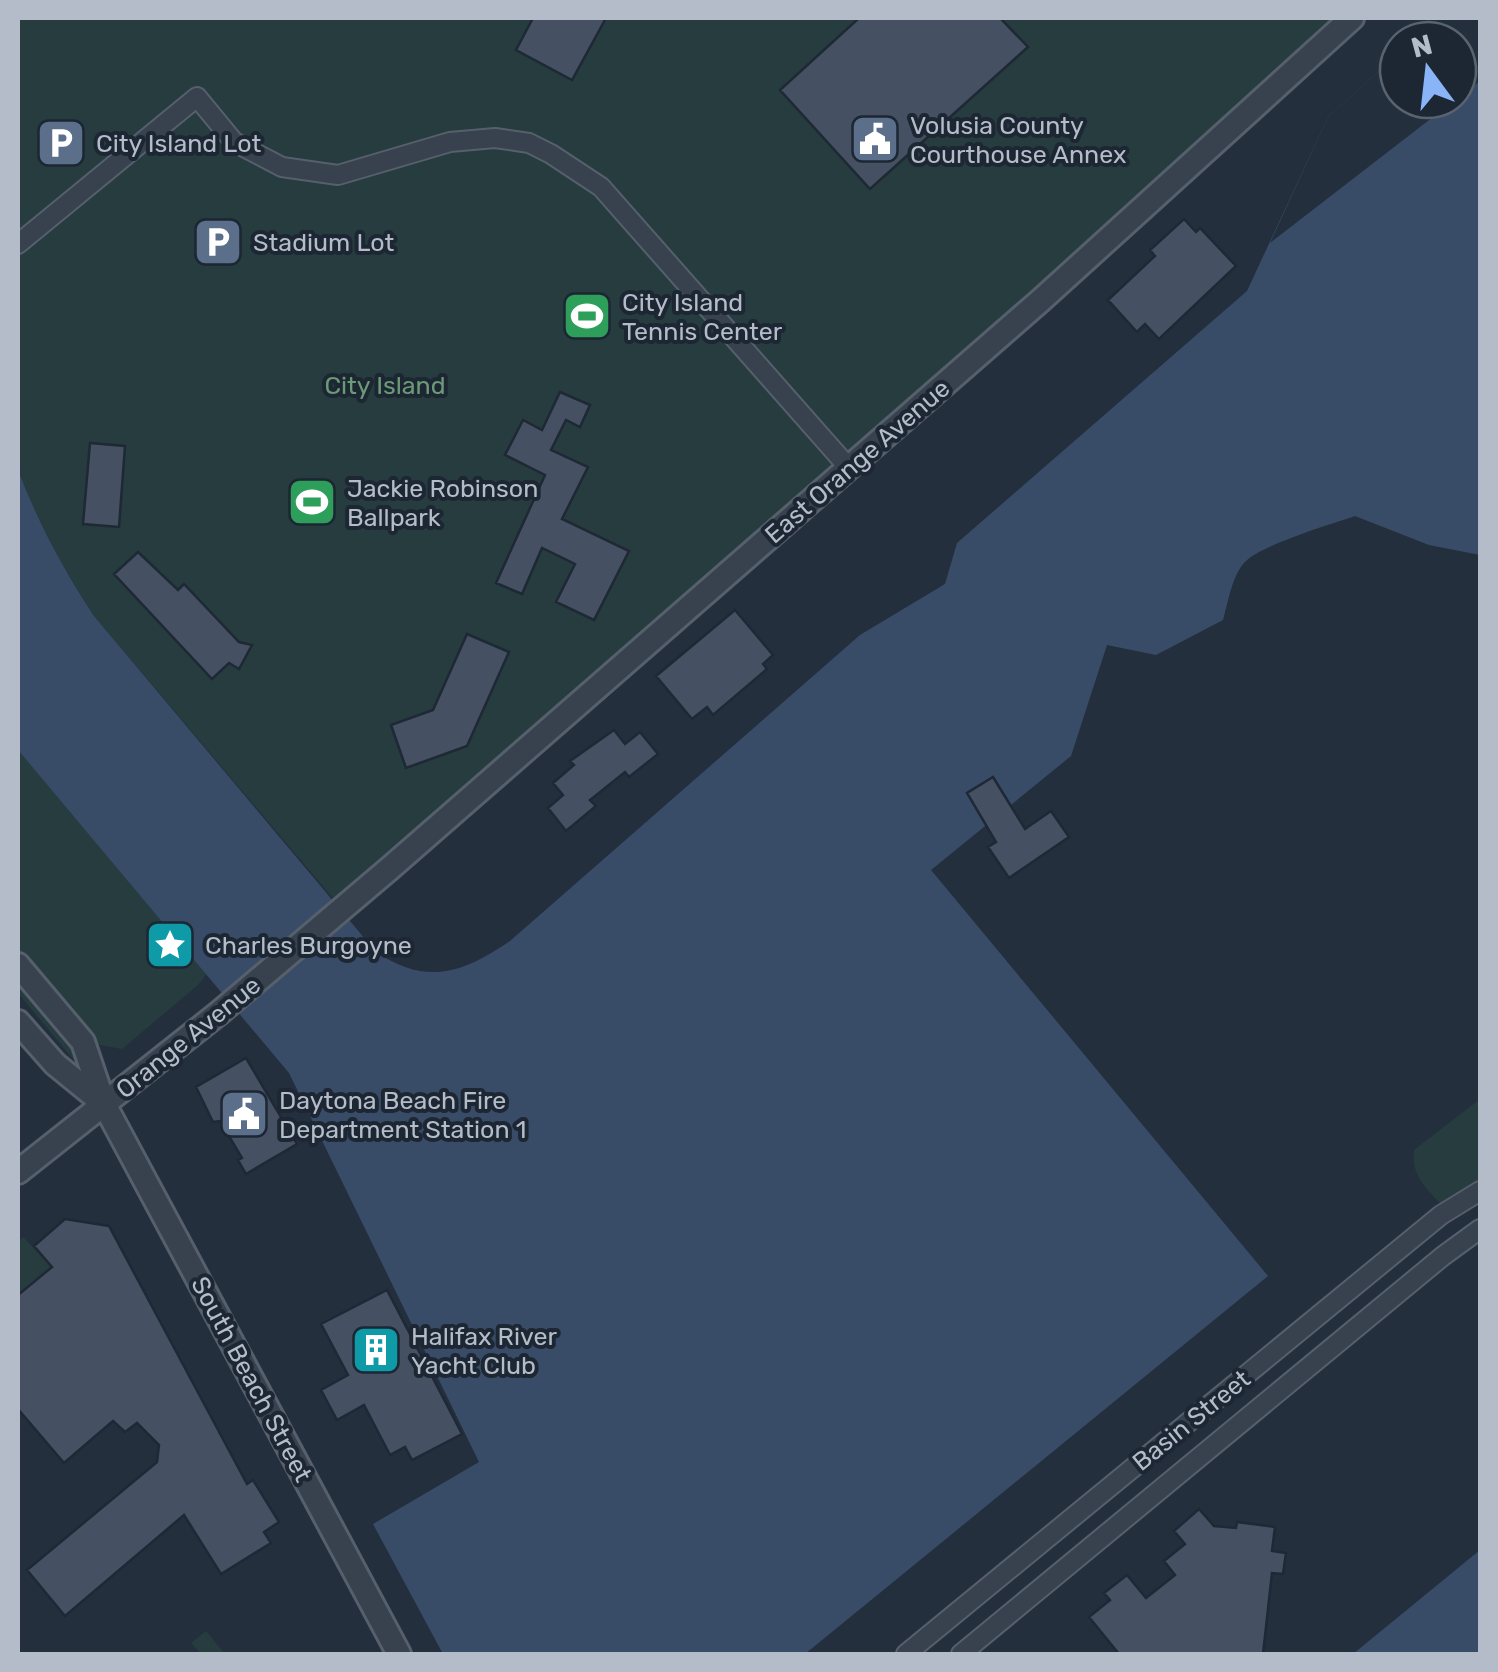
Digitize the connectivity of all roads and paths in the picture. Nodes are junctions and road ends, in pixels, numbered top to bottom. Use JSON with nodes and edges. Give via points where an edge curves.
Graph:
{"nodes":[{"id":1,"x":1352,"y":18,"type":"edge"},
{"id":2,"x":18,"y":244,"type":"edge"},
{"id":3,"x":849,"y":468,"type":"junction"},
{"id":4,"x":355,"y":898,"type":"joint"},
{"id":5,"x":18,"y":965,"type":"edge"},
{"id":6,"x":18,"y":1022,"type":"edge"},
{"id":7,"x":104,"y":1104,"type":"junction"},
{"id":8,"x":18,"y":1172,"type":"edge"},
{"id":9,"x":1480,"y":1191,"type":"edge"},
{"id":10,"x":1441,"y":1215,"type":"junction"},
{"id":11,"x":1480,"y":1230,"type":"edge"},
{"id":12,"x":1462,"y":1243,"type":"junction"},
{"id":13,"x":1292,"y":1336,"type":"junction"},
{"id":14,"x":1316,"y":1361,"type":"junction"},
{"id":15,"x":1142,"y":1460,"type":"junction"},
{"id":16,"x":1165,"y":1486,"type":"junction"},
{"id":17,"x":1045,"y":1540,"type":"junction"},
{"id":18,"x":1068,"y":1566,"type":"junction"},
{"id":19,"x":399,"y":1654,"type":"edge"},
{"id":20,"x":906,"y":1654,"type":"edge"},
{"id":21,"x":961,"y":1654,"type":"edge"}],
"edges":[{"from":1,"to":3,"type":"street","name":"East Orange Avenue"},
{"from":2,"to":3,"type":"street","via":[[196,98],[234,142],[282,167],[338,175],[450,142],[529,143],[601,187]]},
{"from":3,"to":4,"type":"street","name":"East Orange Avenue"},
{"from":4,"to":7,"type":"street","name":"Orange Avenue"},
{"from":5,"to":7,"type":"street","name":"South Beach Street","via":[[83,1042]]},
{"from":6,"to":7,"type":"street","name":"South Beach Street"},
{"from":7,"to":8,"type":"street","name":"Orange Avenue"},
{"from":7,"to":19,"type":"street","name":"South Beach Street"},
{"from":9,"to":10,"type":"street","name":"Basin Street"},
{"from":10,"to":12,"type":"street"},
{"from":10,"to":13,"type":"street","name":"Basin Street"},
{"from":11,"to":12,"type":"street","name":"Basin Street"},
{"from":12,"to":14,"type":"street","name":"Basin Street"},
{"from":13,"to":14,"type":"street"},
{"from":13,"to":15,"type":"street","name":"Basin Street"},
{"from":14,"to":16,"type":"street","name":"Basin Street"},
{"from":15,"to":16,"type":"street"},
{"from":15,"to":17,"type":"street","name":"Basin Street"},
{"from":16,"to":18,"type":"street","name":"Basin Street"},
{"from":17,"to":18,"type":"street"},
{"from":17,"to":20,"type":"street","name":"Basin Street"},
{"from":18,"to":21,"type":"street","name":"Basin Street"}]}
